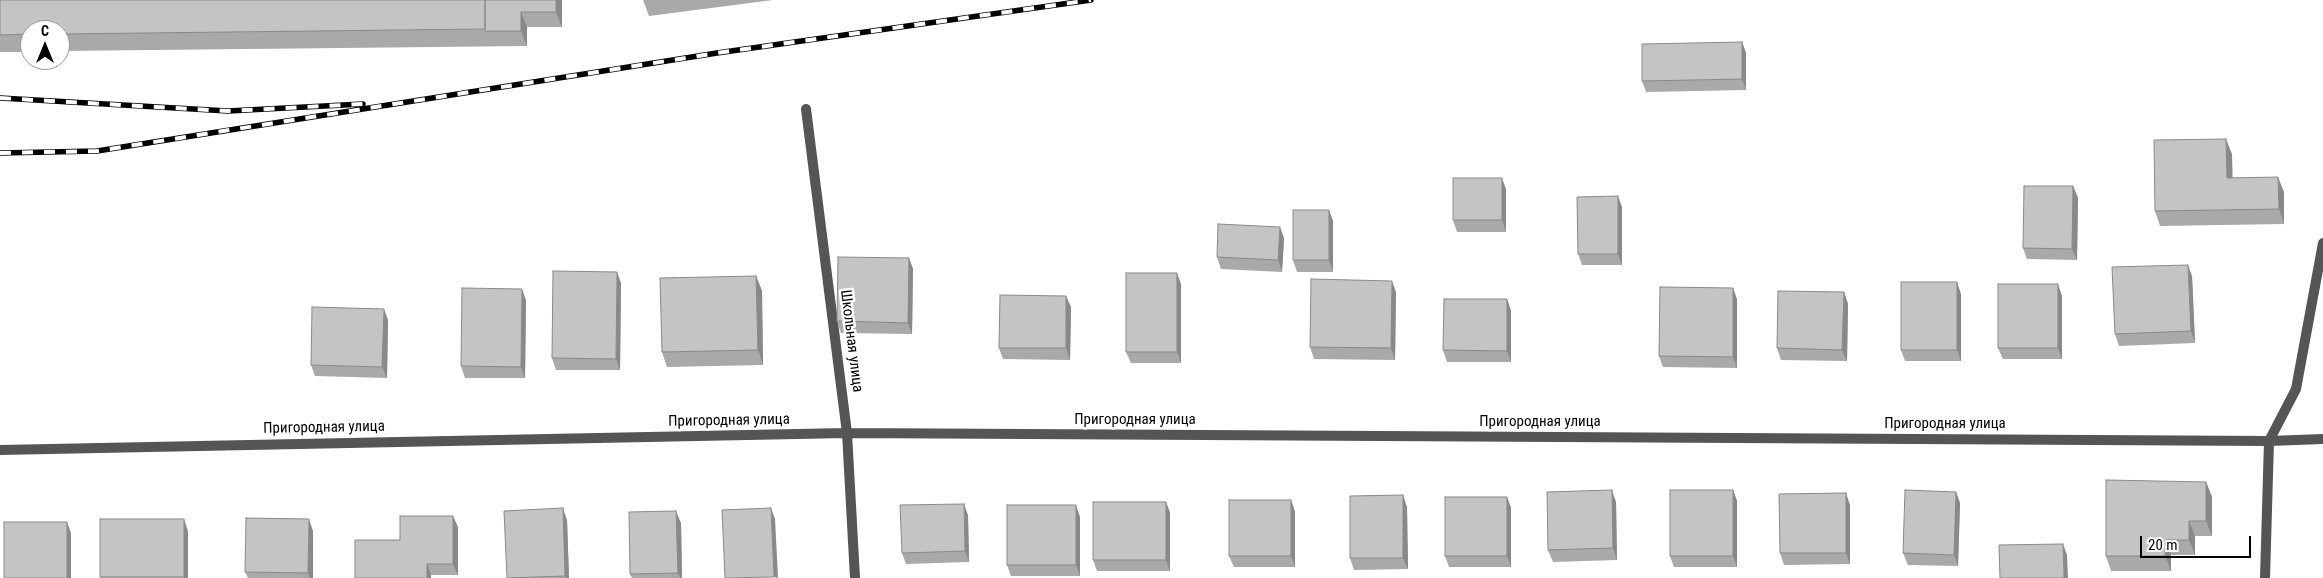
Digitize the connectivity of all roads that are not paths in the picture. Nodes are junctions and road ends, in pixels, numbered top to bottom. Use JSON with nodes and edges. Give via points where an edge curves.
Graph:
{"nodes":[{"id":1,"x":806,"y":109,"type":"dead end"},
{"id":2,"x":2323,"y":243,"type":"edge"},
{"id":3,"x":847,"y":433,"type":"junction"},
{"id":4,"x":2323,"y":439,"type":"edge"},
{"id":5,"x":2269,"y":441,"type":"junction"},
{"id":6,"x":0,"y":450,"type":"edge"},
{"id":7,"x":855,"y":578,"type":"edge"},
{"id":8,"x":2265,"y":578,"type":"edge"}],
"edges":[{"from":1,"to":3,"type":"street","name":"Школьная улица"},
{"from":2,"to":5,"type":"street","via":[[2296,390]]},
{"from":3,"to":5,"type":"street","name":"Пригородная улица"},
{"from":3,"to":6,"type":"street","name":"Пригородная улица"},
{"from":3,"to":7,"type":"street","name":"Школьная улица"},
{"from":4,"to":5,"type":"street","name":"Пригородная улица"},
{"from":5,"to":8,"type":"street"}]}
